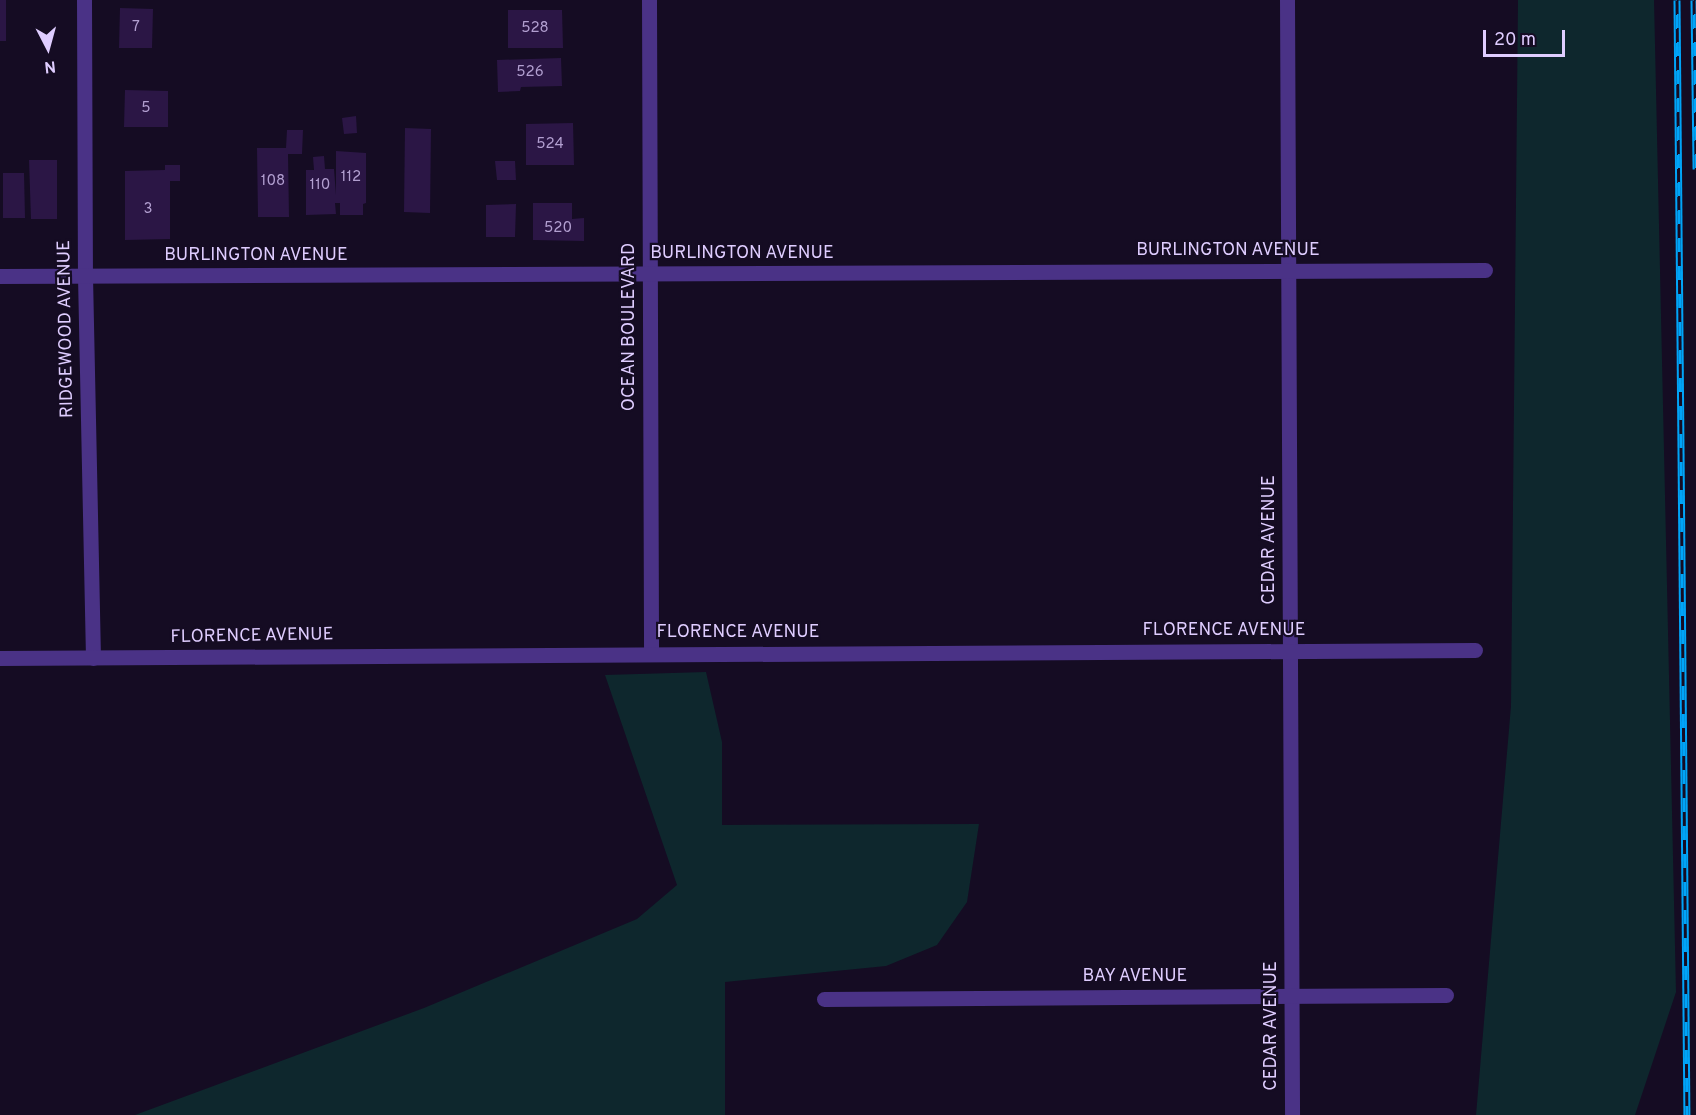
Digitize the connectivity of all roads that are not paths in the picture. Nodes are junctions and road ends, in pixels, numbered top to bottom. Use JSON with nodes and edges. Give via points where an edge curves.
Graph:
{"nodes":[{"id":1,"x":84,"y":0,"type":"edge"},
{"id":2,"x":649,"y":0,"type":"edge"},
{"id":3,"x":1287,"y":0,"type":"edge"},
{"id":4,"x":1485,"y":270,"type":"dead end"},
{"id":5,"x":1288,"y":271,"type":"junction"},
{"id":6,"x":649,"y":274,"type":"junction"},
{"id":7,"x":0,"y":276,"type":"edge"},
{"id":8,"x":85,"y":276,"type":"junction"},
{"id":9,"x":1475,"y":650,"type":"dead end"},
{"id":10,"x":1290,"y":651,"type":"junction"},
{"id":11,"x":651,"y":653,"type":"junction"},
{"id":12,"x":0,"y":658,"type":"edge"},
{"id":13,"x":93,"y":658,"type":"junction"},
{"id":14,"x":1446,"y":995,"type":"dead end"},
{"id":15,"x":1292,"y":996,"type":"junction"},
{"id":16,"x":824,"y":999,"type":"dead end"},
{"id":17,"x":1292,"y":1115,"type":"edge"}],
"edges":[{"from":1,"to":8,"type":"street","name":"RIDGEWOOD AVENUE"},
{"from":2,"to":6,"type":"street","name":"OCEAN BOULEVARD"},
{"from":3,"to":5,"type":"street","name":"CEDAR AVENUE"},
{"from":4,"to":5,"type":"street","name":"BURLINGTON AVENUE"},
{"from":5,"to":6,"type":"street","name":"BURLINGTON AVENUE"},
{"from":5,"to":10,"type":"street","name":"CEDAR AVENUE"},
{"from":6,"to":8,"type":"street","name":"BURLINGTON AVENUE"},
{"from":6,"to":11,"type":"street","name":"OCEAN BOULEVARD"},
{"from":7,"to":8,"type":"street","name":"BURLINGTON AVENUE"},
{"from":8,"to":13,"type":"street","name":"RIDGEWOOD AVENUE"},
{"from":9,"to":10,"type":"street","name":"FLORENCE AVENUE"},
{"from":10,"to":11,"type":"street","name":"FLORENCE AVENUE"},
{"from":10,"to":15,"type":"street","name":"CEDAR AVENUE"},
{"from":11,"to":13,"type":"street","name":"FLORENCE AVENUE"},
{"from":12,"to":13,"type":"street","name":"FLORENCE AVENUE"},
{"from":14,"to":15,"type":"street","name":"BAY AVENUE"},
{"from":15,"to":16,"type":"street","name":"BAY AVENUE"},
{"from":15,"to":17,"type":"street","name":"CEDAR AVENUE"}]}
